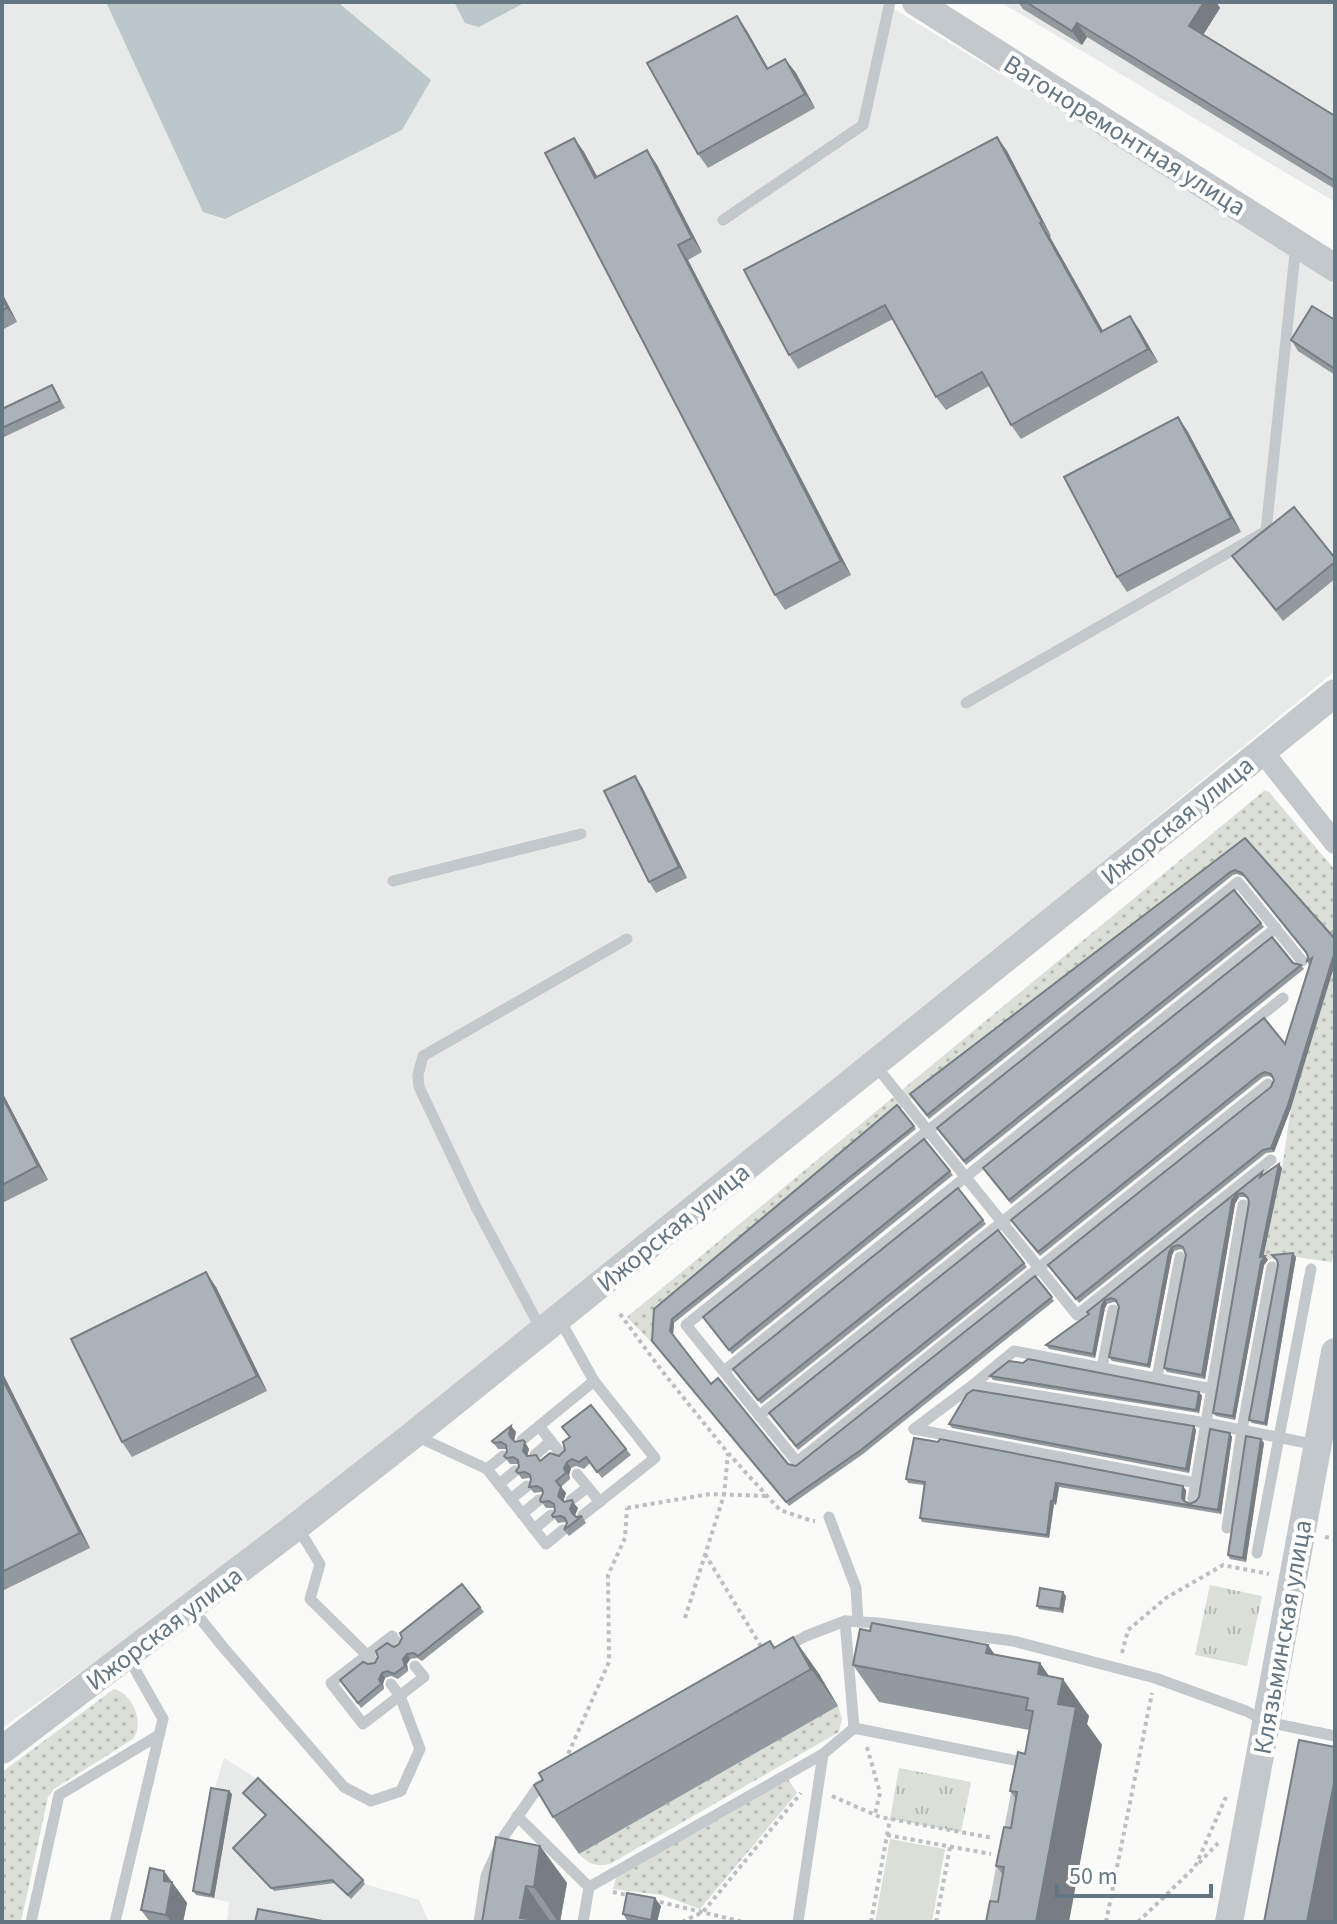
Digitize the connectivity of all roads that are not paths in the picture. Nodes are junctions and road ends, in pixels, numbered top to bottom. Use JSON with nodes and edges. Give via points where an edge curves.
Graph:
{"nodes":[{"id":1,"x":890,"y":2,"type":"edge"},
{"id":2,"x":916,"y":2,"type":"edge"},
{"id":3,"x":723,"y":220,"type":"dead end"},
{"id":4,"x":1296,"y":244,"type":"junction"},
{"id":5,"x":1335,"y":268,"type":"edge"},
{"id":6,"x":1335,"y":693,"type":"edge"},
{"id":7,"x":966,"y":703,"type":"dead end"},
{"id":8,"x":1262,"y":751,"type":"junction"},
{"id":9,"x":581,"y":834,"type":"dead end"},
{"id":10,"x":1335,"y":843,"type":"edge"},
{"id":11,"x":393,"y":881,"type":"dead end"},
{"id":12,"x":1276,"y":928,"type":"junction"},
{"id":13,"x":627,"y":939,"type":"dead end"},
{"id":14,"x":1302,"y":961,"type":"dead end"},
{"id":15,"x":1283,"y":998,"type":"dead end"},
{"id":16,"x":875,"y":1064,"type":"junction"},
{"id":17,"x":1268,"y":1084,"type":"edge"},
{"id":18,"x":928,"y":1130,"type":"junction"},
{"id":19,"x":1271,"y":1160,"type":"dead end"},
{"id":20,"x":966,"y":1177,"type":"junction"},
{"id":21,"x":1243,"y":1205,"type":"dead end"},
{"id":22,"x":1002,"y":1221,"type":"junction"},
{"id":23,"x":1180,"y":1257,"type":"dead end"},
{"id":24,"x":1272,"y":1267,"type":"dead end"},
{"id":25,"x":1039,"y":1268,"type":"junction"},
{"id":26,"x":1311,"y":1269,"type":"dead end"},
{"id":27,"x":1113,"y":1310,"type":"dead end"},
{"id":28,"x":550,"y":1325,"type":"junction"},
{"id":29,"x":1335,"y":1354,"type":"edge"},
{"id":30,"x":1102,"y":1368,"type":"junction"},
{"id":31,"x":724,"y":1371,"type":"junction"},
{"id":32,"x":1157,"y":1378,"type":"junction"},
{"id":33,"x":594,"y":1381,"type":"junction"},
{"id":34,"x":973,"y":1385,"type":"junction"},
{"id":35,"x":1212,"y":1389,"type":"junction"},
{"id":36,"x":759,"y":1416,"type":"junction"},
{"id":37,"x":1206,"y":1423,"type":"junction"},
{"id":38,"x":539,"y":1426,"type":"junction"},
{"id":39,"x":1242,"y":1430,"type":"junction"},
{"id":40,"x":413,"y":1435,"type":"junction"},
{"id":41,"x":1279,"y":1437,"type":"junction"},
{"id":42,"x":522,"y":1440,"type":"edge"},
{"id":43,"x":551,"y":1441,"type":"junction"},
{"id":44,"x":1318,"y":1445,"type":"junction"},
{"id":45,"x":561,"y":1454,"type":"edge"},
{"id":46,"x":535,"y":1455,"type":"edge"},
{"id":47,"x":503,"y":1456,"type":"edge"},
{"id":48,"x":487,"y":1469,"type":"junction"},
{"id":49,"x":515,"y":1471,"type":"edge"},
{"id":50,"x":577,"y":1474,"type":"dead end"},
{"id":51,"x":1196,"y":1483,"type":"junction"},
{"id":52,"x":499,"y":1484,"type":"junction"},
{"id":53,"x":527,"y":1486,"type":"edge"},
{"id":54,"x":588,"y":1487,"type":"junction"},
{"id":55,"x":511,"y":1499,"type":"junction"},
{"id":56,"x":1193,"y":1499,"type":"edge"},
{"id":57,"x":539,"y":1500,"type":"edge"},
{"id":58,"x":571,"y":1500,"type":"edge"},
{"id":59,"x":600,"y":1502,"type":"junction"},
{"id":60,"x":522,"y":1514,"type":"junction"},
{"id":61,"x":551,"y":1515,"type":"edge"},
{"id":62,"x":583,"y":1515,"type":"edge"},
{"id":63,"x":829,"y":1517,"type":"road end"},
{"id":64,"x":297,"y":1526,"type":"junction"},
{"id":65,"x":1227,"y":1528,"type":"dead end"},
{"id":66,"x":534,"y":1529,"type":"junction"},
{"id":67,"x":563,"y":1530,"type":"edge"},
{"id":68,"x":1257,"y":1553,"type":"dead end"},
{"id":69,"x":191,"y":1607,"type":"junction"},
{"id":70,"x":845,"y":1621,"type":"junction"},
{"id":71,"x":858,"y":1622,"type":"junction"},
{"id":72,"x":397,"y":1643,"type":"edge"},
{"id":73,"x":127,"y":1656,"type":"junction"},
{"id":74,"x":768,"y":1657,"type":"edge"},
{"id":75,"x":370,"y":1658,"type":"junction"},
{"id":76,"x":415,"y":1666,"type":"dead end"},
{"id":77,"x":391,"y":1684,"type":"dead end"},
{"id":78,"x":400,"y":1696,"type":"junction"},
{"id":79,"x":371,"y":1700,"type":"edge"},
{"id":80,"x":380,"y":1712,"type":"junction"},
{"id":81,"x":1267,"y":1722,"type":"junction"},
{"id":82,"x":854,"y":1728,"type":"junction"},
{"id":83,"x":159,"y":1735,"type":"junction"},
{"id":84,"x":1335,"y":1736,"type":"edge"},
{"id":85,"x":2,"y":1750,"type":"edge"},
{"id":86,"x":823,"y":1754,"type":"junction"},
{"id":87,"x":558,"y":1776,"type":"edge"},
{"id":88,"x":517,"y":1816,"type":"junction"},
{"id":89,"x":589,"y":1887,"type":"junction"},
{"id":90,"x":31,"y":1922,"type":"edge"},
{"id":91,"x":115,"y":1922,"type":"edge"},
{"id":92,"x":479,"y":1922,"type":"edge"},
{"id":93,"x":583,"y":1922,"type":"edge"},
{"id":94,"x":798,"y":1922,"type":"edge"},
{"id":95,"x":991,"y":1922,"type":"edge"},
{"id":96,"x":1229,"y":1922,"type":"edge"}],
"edges":[{"from":1,"to":3,"type":"lane","via":[[863,125]]},
{"from":2,"to":4,"type":"street","name":"Вагоноремонтная улица"},
{"from":4,"to":5,"type":"street","name":"Вагоноремонтная улица"},
{"from":4,"to":7,"type":"lane","via":[[1266,531]]},
{"from":6,"to":8,"type":"street","name":"Ижорская улица"},
{"from":8,"to":10,"type":"street"},
{"from":8,"to":16,"type":"street","name":"Ижорская улица"},
{"from":9,"to":11,"type":"lane"},
{"from":12,"to":14,"type":"lane"},
{"from":12,"to":18,"type":"lane","via":[[1238,882]]},
{"from":12,"to":20,"type":"lane"},
{"from":13,"to":28,"type":"lane","via":[[423,1056],[418,1075],[477,1209]]},
{"from":15,"to":22,"type":"lane"},
{"from":16,"to":18,"type":"lane"},
{"from":16,"to":28,"type":"street","name":"Ижорская улица"},
{"from":17,"to":25,"type":"lane"},
{"from":18,"to":20,"type":"lane"},
{"from":18,"to":31,"type":"lane","via":[[686,1325]]},
{"from":19,"to":25,"type":"lane","via":[[1077,1315]]},
{"from":20,"to":22,"type":"lane"},
{"from":20,"to":31,"type":"lane"},
{"from":21,"to":35,"type":"lane"},
{"from":22,"to":25,"type":"lane"},
{"from":22,"to":36,"type":"lane"},
{"from":23,"to":32,"type":"lane"},
{"from":24,"to":39,"type":"lane"},
{"from":25,"to":36,"type":"lane","via":[[797,1462]]},
{"from":26,"to":41,"type":"lane"},
{"from":27,"to":30,"type":"lane"},
{"from":28,"to":33,"type":"lane"},
{"from":28,"to":40,"type":"street","name":"Ижорская улица"},
{"from":29,"to":44,"type":"street","name":"Клязьминская улица"},
{"from":30,"to":32,"type":"lane"},
{"from":30,"to":34,"type":"lane","via":[[1014,1351]]},
{"from":31,"to":36,"type":"lane"},
{"from":32,"to":35,"type":"lane"},
{"from":33,"to":38,"type":"lane"},
{"from":33,"to":59,"type":"lane","via":[[655,1458]]},
{"from":34,"to":37,"type":"lane"},
{"from":34,"to":51,"type":"lane","via":[[914,1429]]},
{"from":35,"to":37,"type":"lane"},
{"from":37,"to":39,"type":"lane"},
{"from":37,"to":51,"type":"lane"},
{"from":38,"to":42,"type":"lane"},
{"from":38,"to":43,"type":"lane"},
{"from":39,"to":41,"type":"lane"},
{"from":39,"to":65,"type":"lane"},
{"from":40,"to":48,"type":"lane"},
{"from":40,"to":64,"type":"street","name":"Ижорская улица"},
{"from":41,"to":44,"type":"lane"},
{"from":41,"to":68,"type":"lane"},
{"from":43,"to":45,"type":"lane"},
{"from":43,"to":46,"type":"lane"},
{"from":44,"to":81,"type":"street","name":"Клязьминская улица"},
{"from":47,"to":48,"type":"lane"},
{"from":48,"to":52,"type":"lane"},
{"from":49,"to":52,"type":"lane"},
{"from":50,"to":54,"type":"lane"},
{"from":51,"to":56,"type":"lane"},
{"from":52,"to":55,"type":"lane"},
{"from":53,"to":55,"type":"lane"},
{"from":54,"to":58,"type":"lane"},
{"from":54,"to":59,"type":"lane"},
{"from":55,"to":60,"type":"lane"},
{"from":57,"to":60,"type":"lane"},
{"from":59,"to":62,"type":"lane"},
{"from":60,"to":66,"type":"lane"},
{"from":61,"to":66,"type":"lane"},
{"from":63,"to":71,"type":"lane","via":[[856,1588]]},
{"from":64,"to":69,"type":"street","name":"Ижорская улица"},
{"from":64,"to":75,"type":"lane","via":[[320,1564],[310,1599]]},
{"from":66,"to":67,"type":"lane","via":[[546,1544]]},
{"from":69,"to":73,"type":"street","name":"Ижорская улица"},
{"from":69,"to":78,"type":"lane","via":[[344,1787],[371,1801],[401,1791],[420,1749]]},
{"from":70,"to":71,"type":"lane"},
{"from":70,"to":74,"type":"lane"},
{"from":70,"to":82,"type":"lane"},
{"from":71,"to":81,"type":"lane","via":[[1013,1641],[1155,1678]]},
{"from":72,"to":75,"type":"lane","via":[[392,1636]]},
{"from":73,"to":83,"type":"lane","via":[[163,1719]]},
{"from":73,"to":85,"type":"street","name":"Ижорская улица"},
{"from":75,"to":80,"type":"lane","via":[[331,1683],[363,1724]]},
{"from":76,"to":78,"type":"lane","via":[[424,1677]]},
{"from":77,"to":78,"type":"lane"},
{"from":78,"to":80,"type":"lane"},
{"from":79,"to":80,"type":"lane"},
{"from":81,"to":84,"type":"lane"},
{"from":81,"to":96,"type":"street","name":"Клязьминская улица"},
{"from":82,"to":86,"type":"lane"},
{"from":82,"to":95,"type":"lane","via":[[1023,1762]]},
{"from":83,"to":90,"type":"lane","via":[[59,1795]]},
{"from":83,"to":91,"type":"lane"},
{"from":86,"to":89,"type":"lane"},
{"from":86,"to":94,"type":"lane"},
{"from":87,"to":88,"type":"lane","via":[[539,1786]]},
{"from":88,"to":89,"type":"lane"},
{"from":88,"to":92,"type":"lane","via":[[486,1876]]},
{"from":89,"to":93,"type":"lane"}]}
